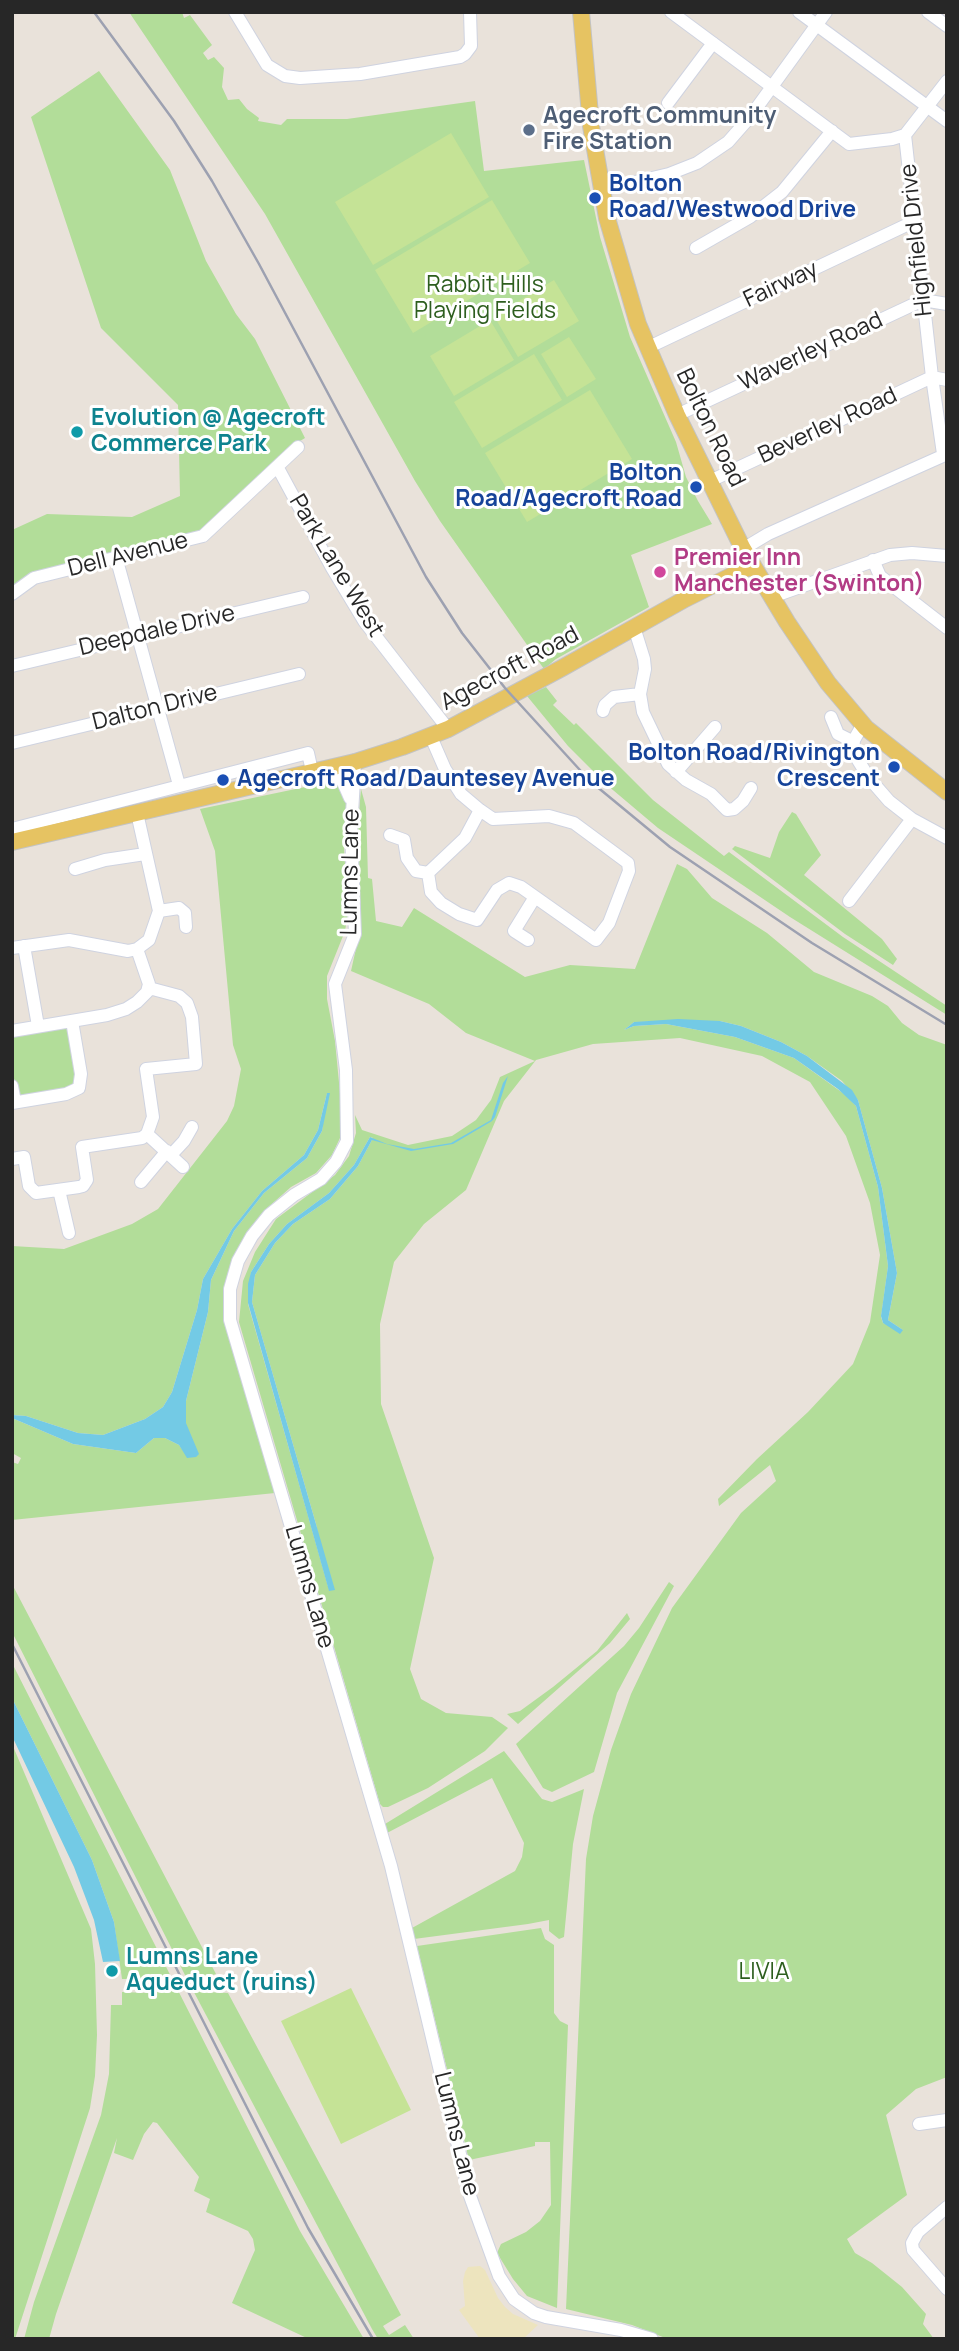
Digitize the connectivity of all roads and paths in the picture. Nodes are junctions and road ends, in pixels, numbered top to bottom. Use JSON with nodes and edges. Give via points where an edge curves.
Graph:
{"nodes":[{"id":1,"x":235,"y":12,"type":"edge"},
{"id":2,"x":470,"y":12,"type":"edge"},
{"id":3,"x":580,"y":12,"type":"edge"},
{"id":4,"x":671,"y":12,"type":"edge"},
{"id":5,"x":799,"y":12,"type":"edge"},
{"id":6,"x":825,"y":12,"type":"edge"},
{"id":7,"x":928,"y":12,"type":"edge"},
{"id":8,"x":817,"y":26,"type":"junction"},
{"id":9,"x":947,"y":26,"type":"edge"},
{"id":10,"x":713,"y":43,"type":"junction"},
{"id":11,"x":947,"y":81,"type":"edge"},
{"id":12,"x":771,"y":86,"type":"junction"},
{"id":13,"x":668,"y":103,"type":"dead end"},
{"id":14,"x":926,"y":106,"type":"junction"},
{"id":15,"x":947,"y":121,"type":"edge"},
{"id":16,"x":832,"y":131,"type":"junction"},
{"id":17,"x":905,"y":135,"type":"junction"},
{"id":18,"x":601,"y":190,"type":"junction"},
{"id":19,"x":915,"y":221,"type":"junction"},
{"id":20,"x":696,"y":248,"type":"dead end"},
{"id":21,"x":923,"y":300,"type":"junction"},
{"id":22,"x":947,"y":304,"type":"edge"},
{"id":23,"x":648,"y":348,"type":"junction"},
{"id":24,"x":932,"y":377,"type":"junction"},
{"id":25,"x":947,"y":380,"type":"edge"},
{"id":26,"x":677,"y":415,"type":"junction"},
{"id":27,"x":298,"y":447,"type":"dead end"},
{"id":28,"x":945,"y":454,"type":"edge"},
{"id":29,"x":278,"y":468,"type":"junction"},
{"id":30,"x":710,"y":481,"type":"junction"},
{"id":31,"x":741,"y":545,"type":"junction"},
{"id":32,"x":947,"y":556,"type":"edge"},
{"id":33,"x":116,"y":557,"type":"junction"},
{"id":34,"x":873,"y":560,"type":"junction"},
{"id":35,"x":755,"y":568,"type":"junction"},
{"id":36,"x":722,"y":580,"type":"junction"},
{"id":37,"x":12,"y":594,"type":"edge"},
{"id":38,"x":303,"y":597,"type":"dead end"},
{"id":39,"x":772,"y":597,"type":"junction"},
{"id":40,"x":634,"y":627,"type":"junction"},
{"id":41,"x":947,"y":628,"type":"edge"},
{"id":42,"x":138,"y":636,"type":"junction"},
{"id":43,"x":12,"y":666,"type":"edge"},
{"id":44,"x":299,"y":674,"type":"dead end"},
{"id":45,"x":640,"y":694,"type":"junction"},
{"id":46,"x":603,"y":703,"type":"dead end"},
{"id":47,"x":158,"y":708,"type":"junction"},
{"id":48,"x":831,"y":717,"type":"dead end"},
{"id":49,"x":863,"y":724,"type":"junction"},
{"id":50,"x":448,"y":729,"type":"junction"},
{"id":51,"x":715,"y":734,"type":"dead end"},
{"id":52,"x":431,"y":737,"type":"junction"},
{"id":53,"x":853,"y":742,"type":"junction"},
{"id":54,"x":12,"y":743,"type":"edge"},
{"id":55,"x":355,"y":762,"type":"junction"},
{"id":56,"x":320,"y":769,"type":"junction"},
{"id":57,"x":676,"y":772,"type":"junction"},
{"id":58,"x":944,"y":784,"type":"edge"},
{"id":59,"x":178,"y":785,"type":"junction"},
{"id":60,"x":751,"y":788,"type":"dead end"},
{"id":61,"x":352,"y":802,"type":"junction"},
{"id":62,"x":480,"y":810,"type":"junction"},
{"id":63,"x":137,"y":813,"type":"junction"},
{"id":64,"x":912,"y":819,"type":"junction"},
{"id":65,"x":12,"y":829,"type":"edge"},
{"id":66,"x":390,"y":835,"type":"dead end"},
{"id":67,"x":947,"y":838,"type":"edge"},
{"id":68,"x":12,"y":842,"type":"edge"},
{"id":69,"x":145,"y":854,"type":"junction"},
{"id":70,"x":75,"y":869,"type":"dead end"},
{"id":71,"x":428,"y":873,"type":"junction"},
{"id":72,"x":535,"y":897,"type":"junction"},
{"id":73,"x":849,"y":901,"type":"dead end"},
{"id":74,"x":159,"y":912,"type":"junction"},
{"id":75,"x":186,"y":927,"type":"dead end"},
{"id":76,"x":527,"y":940,"type":"dead end"},
{"id":77,"x":18,"y":947,"type":"edge"},
{"id":78,"x":137,"y":949,"type":"junction"},
{"id":79,"x":149,"y":988,"type":"junction"},
{"id":80,"x":72,"y":1021,"type":"junction"},
{"id":81,"x":38,"y":1026,"type":"junction"},
{"id":82,"x":12,"y":1031,"type":"edge"},
{"id":83,"x":12,"y":1086,"type":"edge"},
{"id":84,"x":14,"y":1103,"type":"edge"},
{"id":85,"x":192,"y":1127,"type":"dead end"},
{"id":86,"x":148,"y":1134,"type":"junction"},
{"id":87,"x":169,"y":1153,"type":"junction"},
{"id":88,"x":12,"y":1159,"type":"edge"},
{"id":89,"x":183,"y":1167,"type":"dead end"},
{"id":90,"x":141,"y":1182,"type":"dead end"},
{"id":91,"x":59,"y":1190,"type":"junction"},
{"id":92,"x":69,"y":1233,"type":"dead end"},
{"id":93,"x":947,"y":2120,"type":"edge"},
{"id":94,"x":919,"y":2124,"type":"dead end"},
{"id":95,"x":947,"y":2207,"type":"edge"},
{"id":96,"x":947,"y":2289,"type":"edge"},
{"id":97,"x":652,"y":2339,"type":"edge"}],
"edges":[{"from":1,"to":2,"type":"street","via":[[267,65],[285,76],[300,78],[360,74],[460,57],[471,46]]},
{"from":3,"to":18,"type":"main road","name":"Bolton Road"},
{"from":4,"to":10,"type":"street"},
{"from":5,"to":8,"type":"street"},
{"from":6,"to":8,"type":"street"},
{"from":7,"to":9,"type":"street"},
{"from":8,"to":12,"type":"street"},
{"from":8,"to":14,"type":"street"},
{"from":10,"to":12,"type":"street"},
{"from":10,"to":13,"type":"street"},
{"from":11,"to":14,"type":"street","name":"Highfield Drive"},
{"from":12,"to":16,"type":"street"},
{"from":12,"to":18,"type":"street","via":[[728,142],[697,163]]},
{"from":14,"to":15,"type":"street"},
{"from":14,"to":17,"type":"street","name":"Highfield Drive"},
{"from":16,"to":17,"type":"street","via":[[849,144]]},
{"from":16,"to":20,"type":"street","via":[[782,192]]},
{"from":17,"to":19,"type":"street","name":"Highfield Drive"},
{"from":18,"to":23,"type":"main road","name":"Bolton Road"},
{"from":19,"to":21,"type":"street","name":"Highfield Drive"},
{"from":19,"to":23,"type":"street","name":"Fairway"},
{"from":21,"to":22,"type":"street"},
{"from":21,"to":24,"type":"street","name":"Highfield Drive"},
{"from":21,"to":26,"type":"street","name":"Waverley Road"},
{"from":23,"to":26,"type":"main road","name":"Bolton Road"},
{"from":24,"to":25,"type":"street"},
{"from":24,"to":28,"type":"street","name":"Highfield Drive"},
{"from":24,"to":30,"type":"street","name":"Beverley Road"},
{"from":26,"to":30,"type":"main road","name":"Bolton Road"},
{"from":27,"to":29,"type":"street","name":"Dell Avenue"},
{"from":28,"to":31,"type":"street"},
{"from":29,"to":33,"type":"street","name":"Dell Avenue","via":[[203,536]]},
{"from":29,"to":50,"type":"street","name":"Park Lane West","via":[[365,621]]},
{"from":30,"to":31,"type":"main road","name":"Bolton Road"},
{"from":31,"to":35,"type":"main road","name":"Bolton Road"},
{"from":31,"to":36,"type":"main road","via":[[736,562]]},
{"from":32,"to":34,"type":"street","via":[[912,553]]},
{"from":33,"to":37,"type":"street","name":"Dell Avenue","via":[[34,578]]},
{"from":33,"to":42,"type":"street"},
{"from":34,"to":39,"type":"street"},
{"from":34,"to":41,"type":"street","via":[[880,576]]},
{"from":35,"to":36,"type":"main road","name":"Agecroft Road"},
{"from":35,"to":39,"type":"main road","name":"Bolton Road"},
{"from":36,"to":40,"type":"main road","name":"Agecroft Road"},
{"from":38,"to":42,"type":"street","name":"Deepdale Drive"},
{"from":39,"to":49,"type":"main road","name":"Bolton Road","via":[[828,683]]},
{"from":40,"to":45,"type":"street","via":[[645,659]]},
{"from":40,"to":50,"type":"main road","name":"Agecroft Road"},
{"from":42,"to":43,"type":"street","name":"Deepdale Drive"},
{"from":42,"to":47,"type":"street"},
{"from":44,"to":47,"type":"street","name":"Dalton Drive"},
{"from":45,"to":46,"type":"street"},
{"from":45,"to":57,"type":"street","via":[[643,712]]},
{"from":47,"to":54,"type":"street","name":"Dalton Drive"},
{"from":47,"to":59,"type":"street"},
{"from":48,"to":53,"type":"street","via":[[838,734]]},
{"from":49,"to":53,"type":"street"},
{"from":49,"to":58,"type":"main road","name":"Bolton Road"},
{"from":50,"to":52,"type":"main road","name":"Agecroft Road"},
{"from":51,"to":57,"type":"street"},
{"from":52,"to":55,"type":"main road","name":"Agecroft Road"},
{"from":52,"to":62,"type":"street","via":[[461,794]]},
{"from":53,"to":64,"type":"street","via":[[853,752],[869,778]]},
{"from":55,"to":56,"type":"main road","name":"Agecroft Road"},
{"from":55,"to":61,"type":"street","name":"Lumns Lane"},
{"from":56,"to":59,"type":"street","via":[[308,753]]},
{"from":56,"to":61,"type":"street","via":[[343,782]]},
{"from":56,"to":63,"type":"main road","name":"Agecroft Road"},
{"from":57,"to":60,"type":"street","via":[[727,810],[743,801]]},
{"from":59,"to":65,"type":"street"},
{"from":61,"to":97,"type":"street","name":"Lumns Lane","via":[[355,934],[335,984],[346,1070],[347,1141],[321,1179],[269,1215],[252,1236],[230,1289],[230,1320],[391,1866],[470,2196],[499,2276],[514,2298],[534,2313]]},
{"from":62,"to":71,"type":"street","via":[[465,838]]},
{"from":62,"to":72,"type":"street","via":[[493,819],[549,816],[574,823],[628,863],[609,923],[596,940]]},
{"from":63,"to":68,"type":"main road","name":"Agecroft Road"},
{"from":63,"to":69,"type":"street"},
{"from":64,"to":67,"type":"street"},
{"from":64,"to":73,"type":"street"},
{"from":66,"to":71,"type":"street","via":[[404,840],[407,858],[416,871]]},
{"from":69,"to":70,"type":"street"},
{"from":69,"to":74,"type":"street"},
{"from":71,"to":72,"type":"street","via":[[430,892],[441,903],[477,920],[497,890],[509,883]]},
{"from":72,"to":76,"type":"street","via":[[514,931]]},
{"from":74,"to":75,"type":"street","via":[[179,908],[185,913]]},
{"from":74,"to":78,"type":"street","via":[[149,940]]},
{"from":77,"to":78,"type":"street","via":[[69,940]]},
{"from":77,"to":81,"type":"street"},
{"from":78,"to":79,"type":"street"},
{"from":79,"to":80,"type":"street","via":[[127,1009]]},
{"from":79,"to":86,"type":"street","via":[[179,996],[187,1003],[197,1064],[146,1069],[153,1117]]},
{"from":80,"to":81,"type":"street"},
{"from":80,"to":84,"type":"street","via":[[79,1088]]},
{"from":81,"to":82,"type":"street"},
{"from":83,"to":84,"type":"street"},
{"from":85,"to":87,"type":"street"},
{"from":86,"to":87,"type":"street"},
{"from":86,"to":91,"type":"street","via":[[82,1147],[86,1182]]},
{"from":87,"to":89,"type":"street"},
{"from":87,"to":90,"type":"street"},
{"from":88,"to":91,"type":"street","via":[[24,1157],[33,1191]]},
{"from":91,"to":92,"type":"street"},
{"from":93,"to":94,"type":"street"},
{"from":95,"to":96,"type":"street","via":[[912,2243]]}]}
